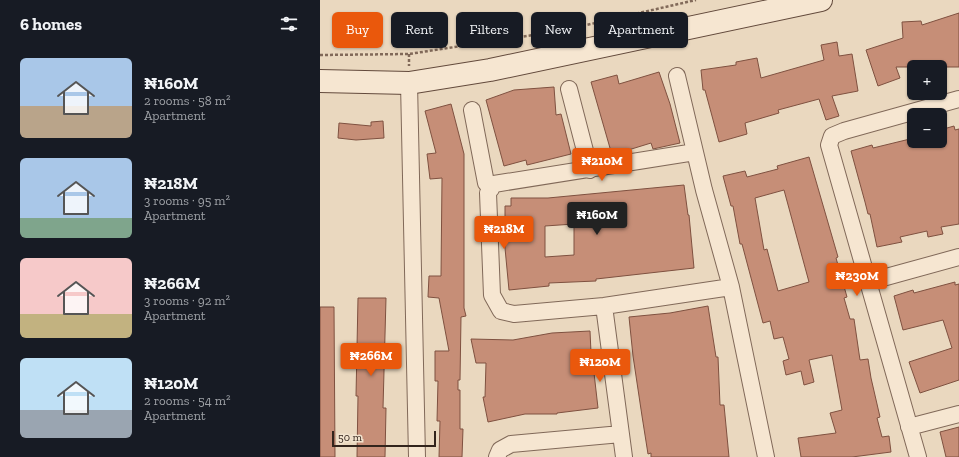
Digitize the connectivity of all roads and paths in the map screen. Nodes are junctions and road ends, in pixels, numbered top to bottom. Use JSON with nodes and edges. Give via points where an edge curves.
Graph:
{"nodes":[{"id":1,"x":696,"y":0,"type":"edge"},
{"id":2,"x":821,"y":0,"type":"edge"},
{"id":3,"x":320,"y":55,"type":"edge"},
{"id":4,"x":677,"y":76,"type":"dead end"},
{"id":5,"x":320,"y":81,"type":"edge"},
{"id":6,"x":409,"y":83,"type":"junction"},
{"id":7,"x":569,"y":89,"type":"dead end"},
{"id":8,"x":959,"y":99,"type":"edge"},
{"id":9,"x":472,"y":110,"type":"dead end"},
{"id":10,"x":695,"y":152,"type":"junction"},
{"id":11,"x":590,"y":170,"type":"junction"},
{"id":12,"x":491,"y":189,"type":"junction"},
{"id":13,"x":959,"y":257,"type":"edge"},
{"id":14,"x":868,"y":282,"type":"junction"},
{"id":15,"x":731,"y":287,"type":"junction"},
{"id":16,"x":604,"y":306,"type":"junction"},
{"id":17,"x":959,"y":414,"type":"edge"},
{"id":18,"x":909,"y":427,"type":"junction"},
{"id":19,"x":621,"y":434,"type":"junction"},
{"id":20,"x":418,"y":457,"type":"edge"},
{"id":21,"x":497,"y":457,"type":"edge"},
{"id":22,"x":624,"y":457,"type":"edge"},
{"id":23,"x":766,"y":457,"type":"edge"},
{"id":24,"x":918,"y":457,"type":"edge"}],
"edges":[{"from":1,"to":3,"type":"path","via":[[560,31],[409,54]]},
{"from":2,"to":6,"type":"street","via":[[490,70]]},
{"from":4,"to":10,"type":"street"},
{"from":5,"to":6,"type":"street"},
{"from":6,"to":20,"type":"street"},
{"from":7,"to":11,"type":"street"},
{"from":8,"to":14,"type":"street","via":[[832,136],[829,145]]},
{"from":9,"to":12,"type":"street","via":[[486,183]]},
{"from":10,"to":11,"type":"street"},
{"from":10,"to":15,"type":"street"},
{"from":11,"to":12,"type":"street","via":[[494,184]]},
{"from":12,"to":16,"type":"street","via":[[488,193],[492,295],[501,311],[514,314]]},
{"from":13,"to":14,"type":"street"},
{"from":14,"to":18,"type":"street"},
{"from":15,"to":16,"type":"street"},
{"from":15,"to":23,"type":"street"},
{"from":16,"to":19,"type":"street"},
{"from":17,"to":18,"type":"street"},
{"from":18,"to":24,"type":"street"},
{"from":19,"to":21,"type":"street","via":[[511,444],[500,450]]},
{"from":19,"to":22,"type":"street"}]}
